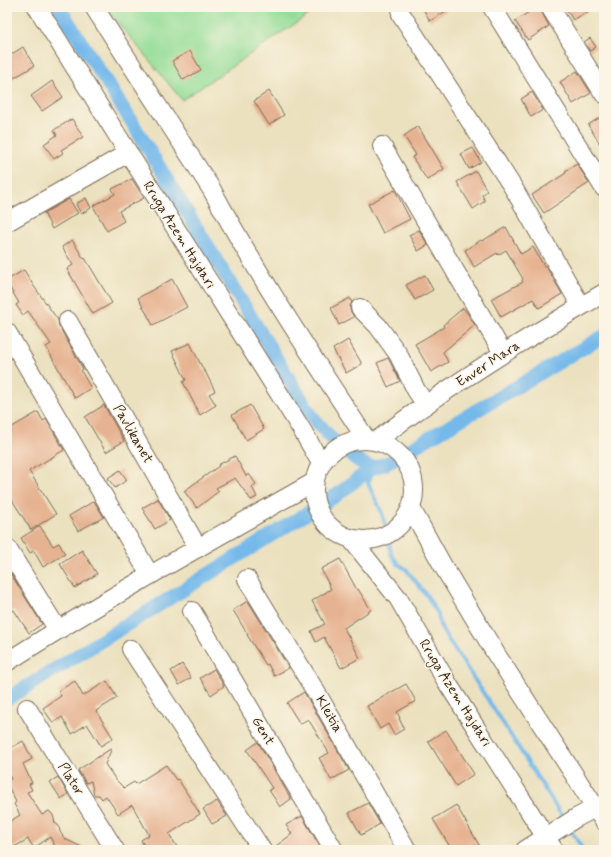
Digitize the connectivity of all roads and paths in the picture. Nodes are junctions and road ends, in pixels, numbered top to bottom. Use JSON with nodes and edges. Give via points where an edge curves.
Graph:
{"nodes":[{"id":1,"x":37,"y":7,"type":"edge"},
{"id":2,"x":94,"y":7,"type":"edge"},
{"id":3,"x":492,"y":7,"type":"edge"},
{"id":4,"x":550,"y":7,"type":"edge"},
{"id":5,"x":400,"y":14,"type":"dead end"},
{"id":6,"x":604,"y":94,"type":"edge"},
{"id":7,"x":382,"y":146,"type":"dead end"},
{"id":8,"x":128,"y":153,"type":"junction"},
{"id":9,"x":604,"y":188,"type":"edge"},
{"id":10,"x":7,"y":222,"type":"edge"},
{"id":11,"x":604,"y":293,"type":"edge"},
{"id":12,"x":581,"y":306,"type":"junction"},
{"id":13,"x":360,"y":308,"type":"dead end"},
{"id":14,"x":68,"y":321,"type":"dead end"},
{"id":15,"x":7,"y":332,"type":"edge"},
{"id":16,"x":503,"y":353,"type":"junction"},
{"id":17,"x":426,"y":405,"type":"junction"},
{"id":18,"x":371,"y":440,"type":"junction"},
{"id":19,"x":321,"y":463,"type":"junction"},
{"id":20,"x":314,"y":482,"type":"junction"},
{"id":21,"x":411,"y":508,"type":"junction"},
{"id":22,"x":351,"y":539,"type":"junction"},
{"id":23,"x":7,"y":548,"type":"edge"},
{"id":24,"x":198,"y":548,"type":"junction"},
{"id":25,"x":150,"y":575,"type":"junction"},
{"id":26,"x":247,"y":579,"type":"dead end"},
{"id":27,"x":192,"y":611,"type":"dead end"},
{"id":28,"x":58,"y":630,"type":"junction"},
{"id":29,"x":131,"y":649,"type":"dead end"},
{"id":30,"x":7,"y":662,"type":"edge"},
{"id":31,"x":27,"y":708,"type":"dead end"},
{"id":32,"x":600,"y":814,"type":"edge"},
{"id":33,"x":550,"y":844,"type":"edge"},
{"id":34,"x":115,"y":850,"type":"edge"},
{"id":35,"x":262,"y":850,"type":"edge"},
{"id":36,"x":334,"y":850,"type":"edge"},
{"id":37,"x":407,"y":850,"type":"edge"},
{"id":38,"x":525,"y":850,"type":"edge"}],
"edges":[{"from":1,"to":8,"type":"street","name":"Rruga Azem Hajdari"},
{"from":2,"to":18,"type":"street","via":[[212,190],[260,274]]},
{"from":3,"to":9,"type":"street"},
{"from":4,"to":6,"type":"street"},
{"from":5,"to":12,"type":"street","via":[[514,189]]},
{"from":7,"to":16,"type":"street"},
{"from":8,"to":10,"type":"street"},
{"from":8,"to":19,"type":"street","name":"Rruga Azem Hajdari"},
{"from":11,"to":12,"type":"street","name":"Enver Mara"},
{"from":12,"to":16,"type":"street","name":"Enver Mara"},
{"from":13,"to":17,"type":"street","via":[[378,326],[398,354]]},
{"from":14,"to":24,"type":"street","name":"Pavlikanet"},
{"from":15,"to":25,"type":"street"},
{"from":16,"to":17,"type":"street","name":"Enver Mara"},
{"from":17,"to":18,"type":"street","name":"Enver Mara"},
{"from":18,"to":19,"type":"street","name":"Rruga Azem Hajdari","via":[[345,443]]},
{"from":18,"to":21,"type":"street","name":"Rruga Azem Hajdari","via":[[386,445],[403,458],[414,487]]},
{"from":19,"to":20,"type":"street","name":"Rruga Azem Hajdari"},
{"from":20,"to":22,"type":"street","name":"Rruga Azem Hajdari","via":[[313,493],[319,514],[332,530]]},
{"from":20,"to":24,"type":"street"},
{"from":21,"to":22,"type":"street","name":"Rruga Azem Hajdari","via":[[400,526],[382,537],[361,541]]},
{"from":21,"to":32,"type":"street","via":[[496,654]]},
{"from":22,"to":33,"type":"street","name":"Rruga Azem Hajdari","via":[[398,598],[448,684]]},
{"from":23,"to":28,"type":"street"},
{"from":24,"to":25,"type":"street"},
{"from":25,"to":28,"type":"street"},
{"from":26,"to":37,"type":"street","name":"Kleitia","via":[[319,697]]},
{"from":27,"to":36,"type":"street","name":"Gent"},
{"from":28,"to":30,"type":"street"},
{"from":29,"to":35,"type":"street"},
{"from":31,"to":34,"type":"street","name":"Plator"},
{"from":32,"to":33,"type":"street","via":[[576,818],[561,828]]},
{"from":33,"to":38,"type":"street"}]}
